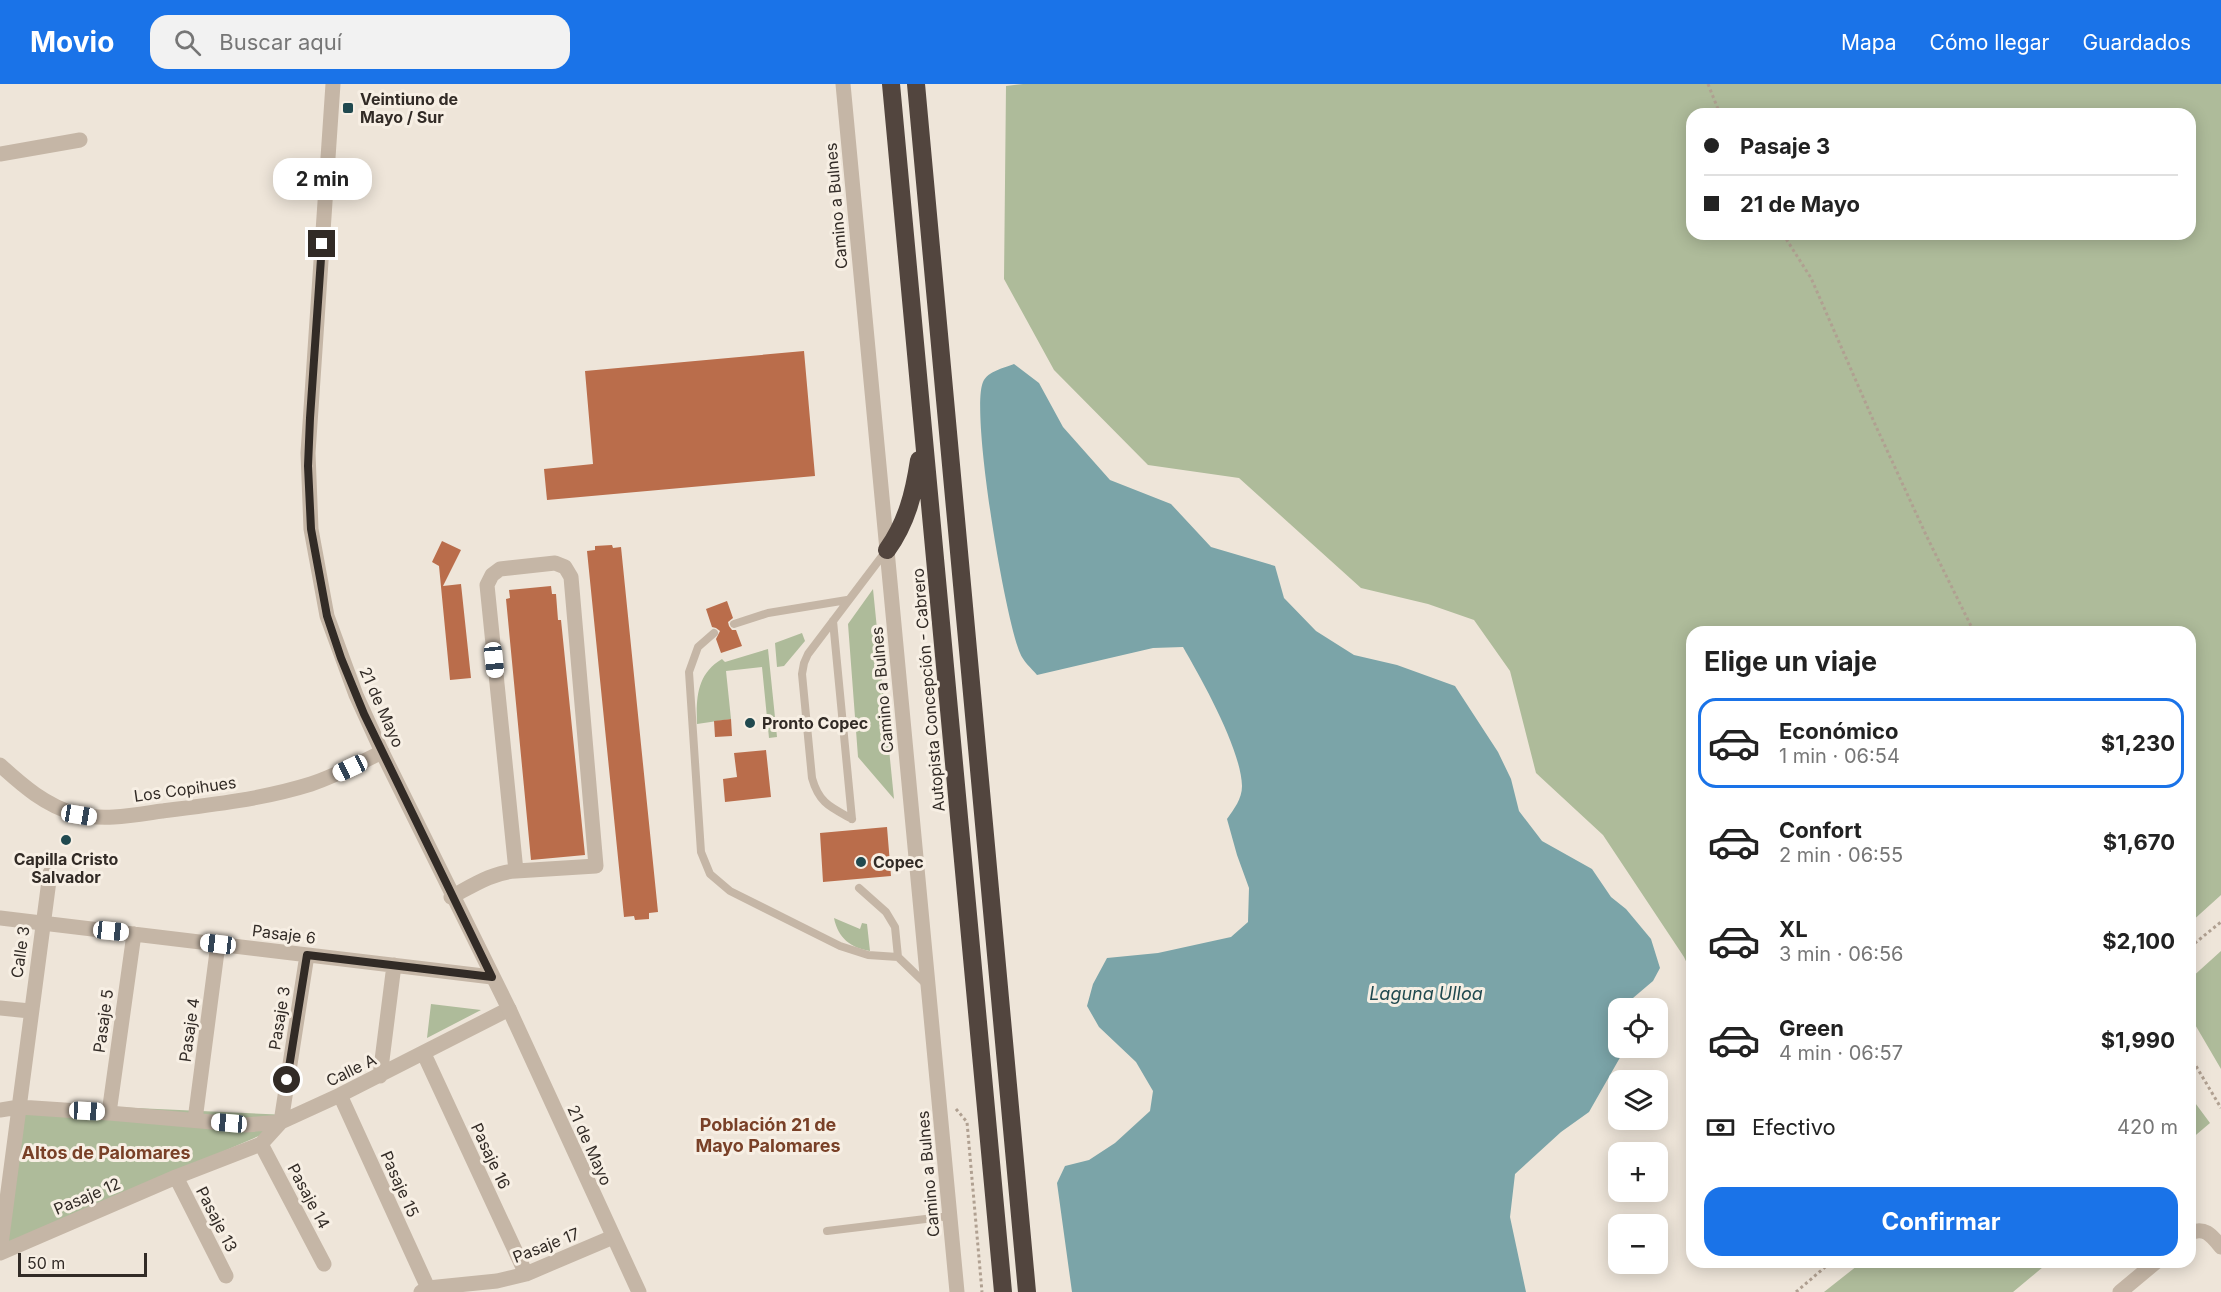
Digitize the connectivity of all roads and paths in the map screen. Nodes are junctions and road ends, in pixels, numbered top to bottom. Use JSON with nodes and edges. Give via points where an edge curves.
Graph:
{"nodes":[{"id":1,"x":333,"y":84,"type":"edge"},
{"id":2,"x":843,"y":84,"type":"edge"},
{"id":3,"x":891,"y":84,"type":"edge"},
{"id":4,"x":916,"y":84,"type":"edge"},
{"id":5,"x":1708,"y":84,"type":"edge"},
{"id":6,"x":1718,"y":108,"type":"edge"},
{"id":7,"x":80,"y":140,"type":"dead end"},
{"id":8,"x":0,"y":154,"type":"edge"},
{"id":9,"x":1787,"y":240,"type":"edge"},
{"id":10,"x":924,"y":435,"type":"junction"},
{"id":11,"x":887,"y":550,"type":"junction"},
{"id":12,"x":847,"y":600,"type":"junction"},
{"id":13,"x":833,"y":620,"type":"junction"},
{"id":14,"x":734,"y":624,"type":"dead end"},
{"id":15,"x":1971,"y":626,"type":"edge"},
{"id":16,"x":714,"y":633,"type":"dead end"},
{"id":17,"x":382,"y":752,"type":"junction"},
{"id":18,"x":0,"y":765,"type":"edge"},
{"id":19,"x":516,"y":871,"type":"junction"},
{"id":20,"x":50,"y":873,"type":"dead end"},
{"id":21,"x":859,"y":888,"type":"dead end"},
{"id":22,"x":452,"y":897,"type":"junction"},
{"id":23,"x":0,"y":918,"type":"edge"},
{"id":24,"x":2221,"y":922,"type":"edge"},
{"id":25,"x":43,"y":923,"type":"junction"},
{"id":26,"x":134,"y":934,"type":"junction"},
{"id":27,"x":2196,"y":942,"type":"edge"},
{"id":28,"x":218,"y":944,"type":"junction"},
{"id":29,"x":307,"y":955,"type":"junction"},
{"id":30,"x":898,"y":957,"type":"junction"},
{"id":31,"x":394,"y":965,"type":"junction"},
{"id":32,"x":492,"y":977,"type":"junction"},
{"id":33,"x":928,"y":986,"type":"junction"},
{"id":34,"x":0,"y":1008,"type":"edge"},
{"id":35,"x":509,"y":1009,"type":"junction"},
{"id":36,"x":30,"y":1011,"type":"junction"},
{"id":37,"x":424,"y":1054,"type":"junction"},
{"id":38,"x":2196,"y":1066,"type":"edge"},
{"id":39,"x":380,"y":1076,"type":"junction"},
{"id":40,"x":340,"y":1095,"type":"junction"},
{"id":41,"x":951,"y":1102,"type":"dead end"},
{"id":42,"x":19,"y":1107,"type":"junction"},
{"id":43,"x":2221,"y":1108,"type":"edge"},
{"id":44,"x":0,"y":1110,"type":"edge"},
{"id":45,"x":109,"y":1113,"type":"junction"},
{"id":46,"x":195,"y":1120,"type":"junction"},
{"id":47,"x":280,"y":1122,"type":"junction"},
{"id":48,"x":261,"y":1144,"type":"junction"},
{"id":49,"x":176,"y":1177,"type":"junction"},
{"id":50,"x":950,"y":1216,"type":"junction"},
{"id":51,"x":827,"y":1231,"type":"dead end"},
{"id":52,"x":2196,"y":1231,"type":"edge"},
{"id":53,"x":613,"y":1238,"type":"junction"},
{"id":54,"x":2221,"y":1247,"type":"edge"},
{"id":55,"x":0,"y":1252,"type":"edge"},
{"id":56,"x":324,"y":1264,"type":"dead end"},
{"id":57,"x":1825,"y":1268,"type":"edge"},
{"id":58,"x":2149,"y":1268,"type":"edge"},
{"id":59,"x":526,"y":1274,"type":"junction"},
{"id":60,"x":226,"y":1276,"type":"dead end"},
{"id":61,"x":424,"y":1290,"type":"edge"},
{"id":62,"x":639,"y":1292,"type":"edge"},
{"id":63,"x":957,"y":1292,"type":"edge"},
{"id":64,"x":982,"y":1292,"type":"edge"},
{"id":65,"x":1003,"y":1292,"type":"edge"},
{"id":66,"x":1027,"y":1292,"type":"edge"},
{"id":67,"x":1796,"y":1292,"type":"edge"},
{"id":68,"x":2120,"y":1292,"type":"edge"}],
"edges":[{"from":1,"to":17,"type":"street","name":"21 de Mayo","via":[[310,418],[309,503],[327,616],[352,686]]},
{"from":2,"to":11,"type":"street","name":"Camino a Bulnes"},
{"from":3,"to":10,"type":"highway","name":"Autopista Concepción - Cabrero"},
{"from":4,"to":66,"type":"highway"},
{"from":5,"to":6,"type":"path"},
{"from":7,"to":8,"type":"street"},
{"from":9,"to":15,"type":"path","via":[[1811,278],[1883,443]]},
{"from":10,"to":11,"type":"highway","via":[[909,508]]},
{"from":10,"to":65,"type":"highway","name":"Autopista Concepción - Cabrero"},
{"from":11,"to":12,"type":"lane"},
{"from":11,"to":33,"type":"street","name":"Camino a Bulnes"},
{"from":12,"to":13,"type":"lane"},
{"from":12,"to":14,"type":"lane","via":[[768,613]]},
{"from":13,"to":13,"type":"lane","via":[[804,663],[803,685],[816,790],[823,803],[852,819]]},
{"from":16,"to":30,"type":"lane","via":[[698,647],[689,672],[704,864],[716,881],[730,891],[840,946],[868,955]]},
{"from":17,"to":18,"type":"street","name":"Los Copihues","via":[[332,776],[273,794],[106,818],[57,807]]},
{"from":17,"to":22,"type":"street","name":"21 de Mayo"},
{"from":19,"to":19,"type":"street","via":[[596,866],[571,577],[565,567],[555,563],[500,569],[487,585]]},
{"from":19,"to":22,"type":"street","via":[[495,875]]},
{"from":20,"to":25,"type":"street","name":"Calle 3"},
{"from":21,"to":30,"type":"lane","via":[[886,912],[895,927]]},
{"from":22,"to":32,"type":"street","name":"21 de Mayo"},
{"from":23,"to":25,"type":"street","name":"Pasaje 6"},
{"from":24,"to":27,"type":"path"},
{"from":25,"to":26,"type":"street","name":"Pasaje 6"},
{"from":25,"to":36,"type":"street","name":"Calle 3"},
{"from":26,"to":28,"type":"street","name":"Pasaje 6"},
{"from":26,"to":45,"type":"street","name":"Pasaje 5"},
{"from":28,"to":29,"type":"street","name":"Pasaje 6"},
{"from":28,"to":46,"type":"street","name":"Pasaje 4"},
{"from":29,"to":31,"type":"street","name":"Pasaje 6"},
{"from":29,"to":47,"type":"street","name":"Pasaje 3"},
{"from":30,"to":33,"type":"lane"},
{"from":31,"to":32,"type":"street","name":"Pasaje 6"},
{"from":31,"to":39,"type":"street"},
{"from":32,"to":35,"type":"street","name":"21 de Mayo"},
{"from":33,"to":50,"type":"street","name":"Camino a Bulnes"},
{"from":34,"to":36,"type":"street"},
{"from":35,"to":37,"type":"street","name":"Calle A"},
{"from":35,"to":53,"type":"street","name":"21 de Mayo"},
{"from":36,"to":42,"type":"street","name":"Calle 3"},
{"from":37,"to":39,"type":"street","name":"Calle A"},
{"from":37,"to":59,"type":"street","name":"Pasaje 16"},
{"from":38,"to":43,"type":"path"},
{"from":39,"to":40,"type":"street","name":"Calle A"},
{"from":40,"to":47,"type":"street","name":"Calle A"},
{"from":40,"to":61,"type":"street","name":"Pasaje 15"},
{"from":41,"to":64,"type":"path","via":[[967,1122]]},
{"from":42,"to":44,"type":"street","name":"Calle A"},
{"from":42,"to":45,"type":"street","name":"Calle A"},
{"from":42,"to":55,"type":"street","name":"Calle 3"},
{"from":45,"to":46,"type":"street","name":"Calle A"},
{"from":46,"to":47,"type":"street","name":"Calle A","via":[[246,1125]]},
{"from":47,"to":48,"type":"street","name":"Pasaje 12"},
{"from":48,"to":49,"type":"street","name":"Pasaje 12"},
{"from":48,"to":56,"type":"street","name":"Pasaje 14"},
{"from":49,"to":55,"type":"street","name":"Pasaje 12"},
{"from":49,"to":60,"type":"street","name":"Pasaje 13"},
{"from":50,"to":51,"type":"lane"},
{"from":50,"to":63,"type":"street","name":"Camino a Bulnes"},
{"from":52,"to":54,"type":"street","via":[[2211,1234]]},
{"from":53,"to":59,"type":"street","name":"Pasaje 17"},
{"from":53,"to":62,"type":"street","name":"21 de Mayo"},
{"from":57,"to":67,"type":"path"},
{"from":58,"to":68,"type":"street"},
{"from":59,"to":61,"type":"street","name":"Pasaje 17"}]}
